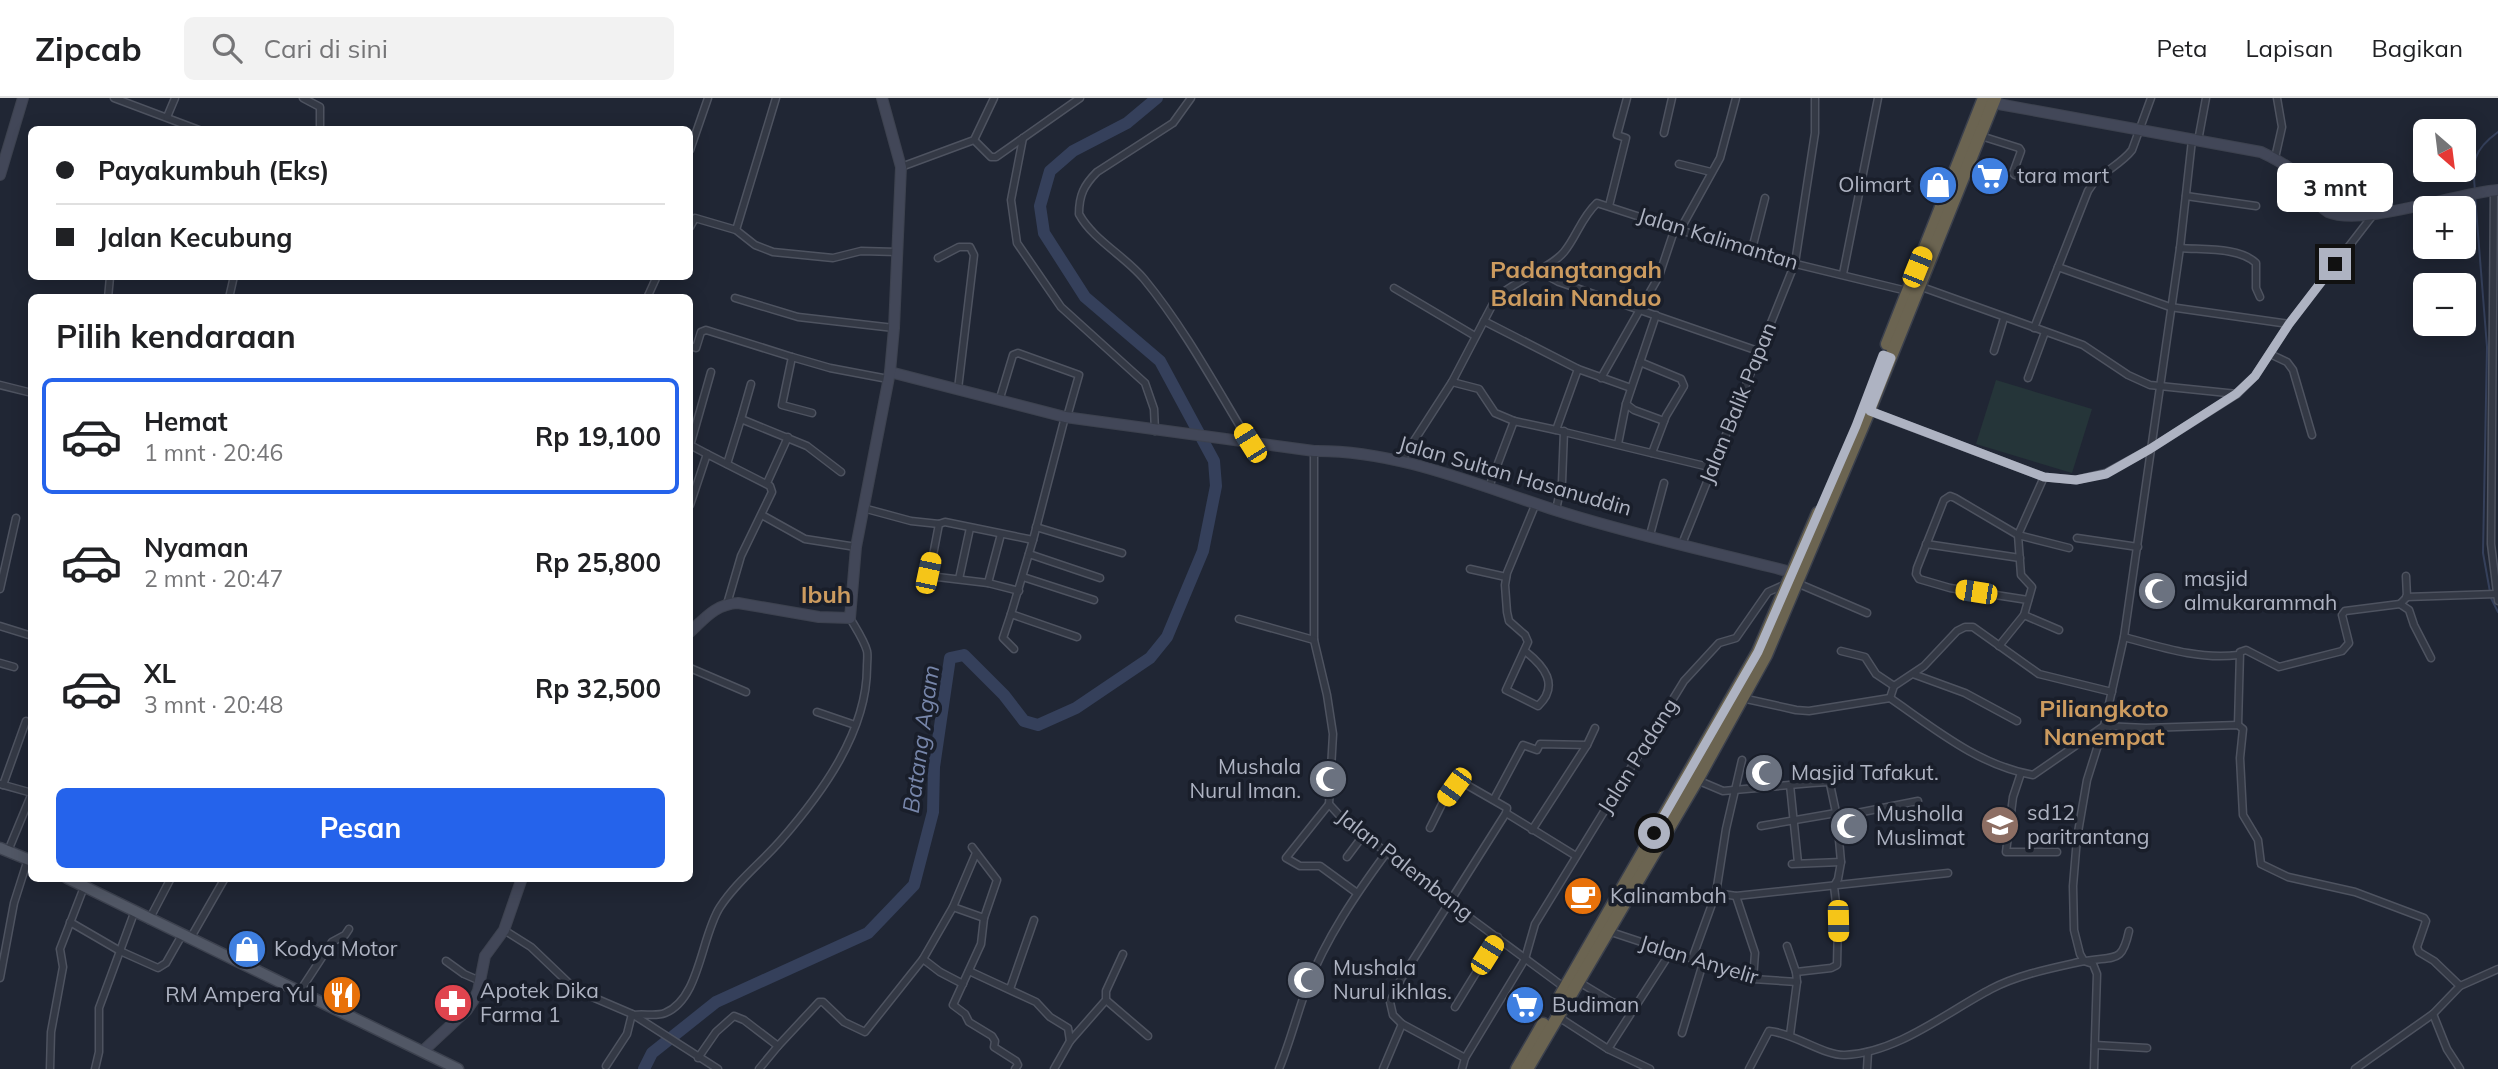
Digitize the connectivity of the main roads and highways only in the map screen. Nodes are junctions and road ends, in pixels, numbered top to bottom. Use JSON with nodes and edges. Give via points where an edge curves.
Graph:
{"nodes":[{"id":1,"x":1986,"y":99,"type":"edge"},
{"id":2,"x":1913,"y":288,"type":"junction"},
{"id":3,"x":1887,"y":356,"type":"junction"},
{"id":4,"x":1792,"y":580,"type":"junction"},
{"id":5,"x":4,"y":850,"type":"edge"},
{"id":6,"x":28,"y":859,"type":"edge"},
{"id":7,"x":75,"y":882,"type":"edge"},
{"id":8,"x":1618,"y":904,"type":"junction"},
{"id":9,"x":458,"y":1069,"type":"edge"},
{"id":10,"x":1517,"y":1069,"type":"edge"},
{"id":11,"x":1527,"y":1069,"type":"edge"}],
"edges":[{"from":1,"to":2,"type":"highway"},
{"from":1,"to":2,"type":"highway","via":[[1981,136]]},
{"from":2,"to":3,"type":"highway"},
{"from":3,"to":4,"type":"highway"},
{"from":3,"to":4,"type":"highway","via":[[1870,411]]},
{"from":4,"to":8,"type":"highway","via":[[1758,652]]},
{"from":4,"to":8,"type":"highway","via":[[1766,655],[1697,780]]},
{"from":5,"to":6,"type":"main road"},
{"from":7,"to":9,"type":"main road"},
{"from":8,"to":10,"type":"highway"},
{"from":8,"to":11,"type":"highway","via":[[1608,931]]}]}
